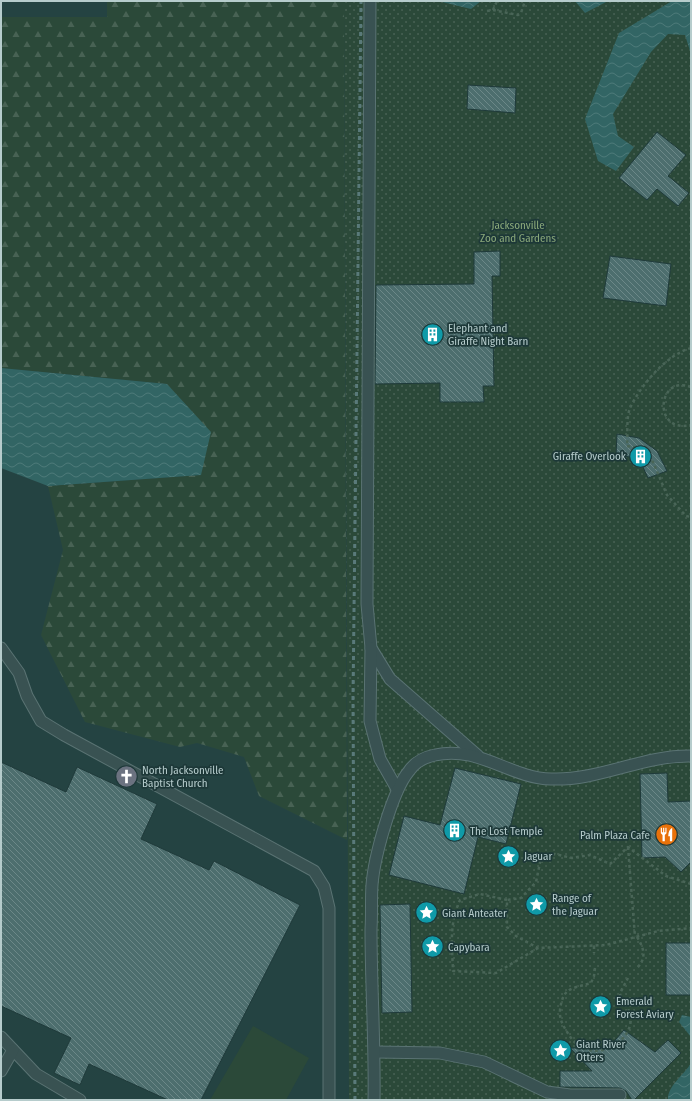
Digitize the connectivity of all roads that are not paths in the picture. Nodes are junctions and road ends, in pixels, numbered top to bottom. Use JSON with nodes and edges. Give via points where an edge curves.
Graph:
{"nodes":[{"id":1,"x":370,"y":1,"type":"edge"},
{"id":2,"x":1,"y":648,"type":"edge"},
{"id":3,"x":371,"y":648,"type":"junction"},
{"id":4,"x":478,"y":756,"type":"junction"},
{"id":5,"x":691,"y":756,"type":"edge"},
{"id":6,"x":397,"y":789,"type":"junction"},
{"id":7,"x":1,"y":1037,"type":"edge"},
{"id":8,"x":13,"y":1050,"type":"junction"},
{"id":9,"x":375,"y":1052,"type":"junction"},
{"id":10,"x":1,"y":1071,"type":"edge"},
{"id":11,"x":620,"y":1094,"type":"dead end"},
{"id":12,"x":80,"y":1100,"type":"edge"},
{"id":13,"x":329,"y":1100,"type":"edge"},
{"id":14,"x":374,"y":1100,"type":"edge"}],
"edges":[{"from":1,"to":3,"type":"lane","via":[[367,604]]},
{"from":2,"to":13,"type":"lane","via":[[19,673],[27,696],[41,721],[314,871],[324,887],[329,908]]},
{"from":3,"to":4,"type":"lane","via":[[390,679]]},
{"from":3,"to":6,"type":"lane","via":[[370,721],[380,759]]},
{"from":4,"to":5,"type":"lane","via":[[511,771],[550,779],[586,777],[674,756]]},
{"from":4,"to":6,"type":"lane","via":[[449,753],[423,758],[409,770]]},
{"from":6,"to":9,"type":"lane","via":[[372,884],[371,976]]},
{"from":7,"to":8,"type":"lane"},
{"from":8,"to":10,"type":"lane"},
{"from":8,"to":12,"type":"lane","via":[[36,1074]]},
{"from":9,"to":11,"type":"lane","via":[[440,1053],[484,1062],[548,1092],[570,1095]]},
{"from":9,"to":14,"type":"lane"}]}
